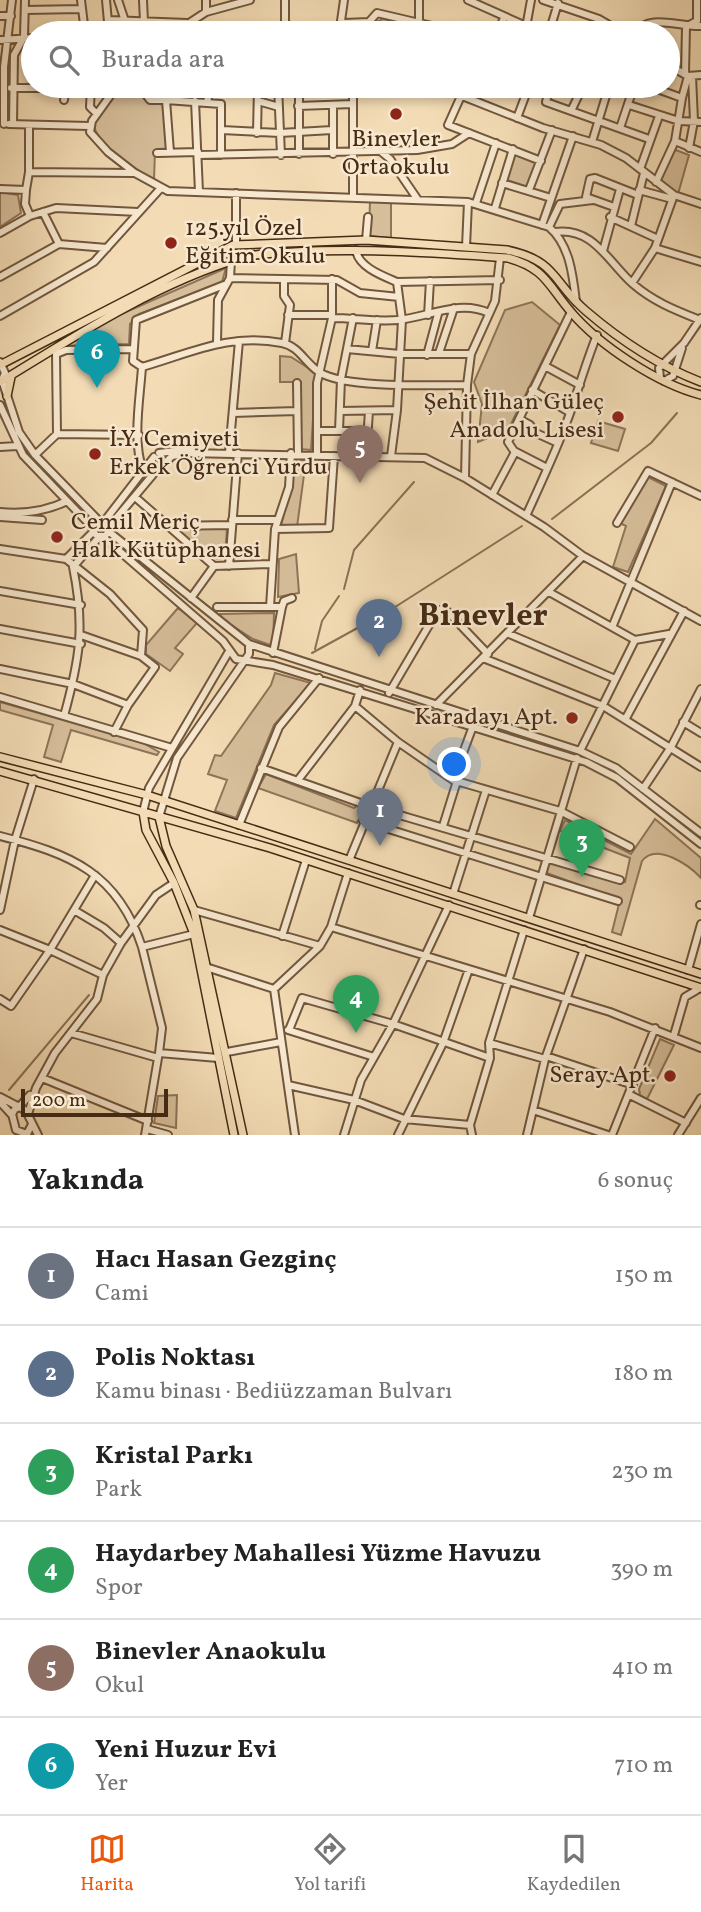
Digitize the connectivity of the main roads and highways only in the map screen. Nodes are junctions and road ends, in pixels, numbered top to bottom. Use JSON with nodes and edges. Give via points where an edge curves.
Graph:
{"nodes":[{"id":1,"x":234,"y":246,"type":"junction"},
{"id":2,"x":235,"y":260,"type":"junction"},
{"id":3,"x":2,"y":362,"type":"edge"},
{"id":4,"x":15,"y":372,"type":"junction"},
{"id":5,"x":1,"y":381,"type":"edge"},
{"id":6,"x":701,"y":382,"type":"edge"},
{"id":7,"x":701,"y":395,"type":"edge"},
{"id":8,"x":7,"y":396,"type":"road end"},
{"id":9,"x":0,"y":757,"type":"edge"},
{"id":10,"x":0,"y":771,"type":"edge"},
{"id":11,"x":131,"y":808,"type":"junction"},
{"id":12,"x":143,"y":812,"type":"junction"},
{"id":13,"x":159,"y":817,"type":"junction"},
{"id":14,"x":176,"y":822,"type":"junction"},
{"id":15,"x":145,"y":825,"type":"junction"},
{"id":16,"x":161,"y":831,"type":"junction"},
{"id":17,"x":701,"y":974,"type":"edge"},
{"id":18,"x":700,"y":988,"type":"edge"},
{"id":19,"x":234,"y":1135,"type":"edge"},
{"id":20,"x":243,"y":1135,"type":"edge"}],
"edges":[{"from":1,"to":2,"type":"main road","via":[[228,255]]},
{"from":1,"to":2,"type":"main road","via":[[243,250]]},
{"from":1,"to":3,"type":"main road"},
{"from":1,"to":6,"type":"main road","via":[[366,240],[527,254],[558,275],[576,302],[626,342]]},
{"from":2,"to":4,"type":"main road","via":[[157,290]]},
{"from":2,"to":7,"type":"main road","via":[[356,250],[527,263],[571,312],[625,358]]},
{"from":4,"to":5,"type":"main road"},
{"from":4,"to":8,"type":"main road"},
{"from":9,"to":17,"type":"main road","via":[[146,795]]},
{"from":10,"to":11,"type":"main road"},
{"from":11,"to":12,"type":"main road"},
{"from":11,"to":15,"type":"main road"},
{"from":12,"to":13,"type":"main road"},
{"from":12,"to":15,"type":"main road"},
{"from":13,"to":14,"type":"main road"},
{"from":13,"to":16,"type":"main road"},
{"from":14,"to":16,"type":"main road"},
{"from":14,"to":18,"type":"main road"},
{"from":15,"to":19,"type":"main road","via":[[194,934]]},
{"from":16,"to":20,"type":"main road","via":[[194,910]]}]}
